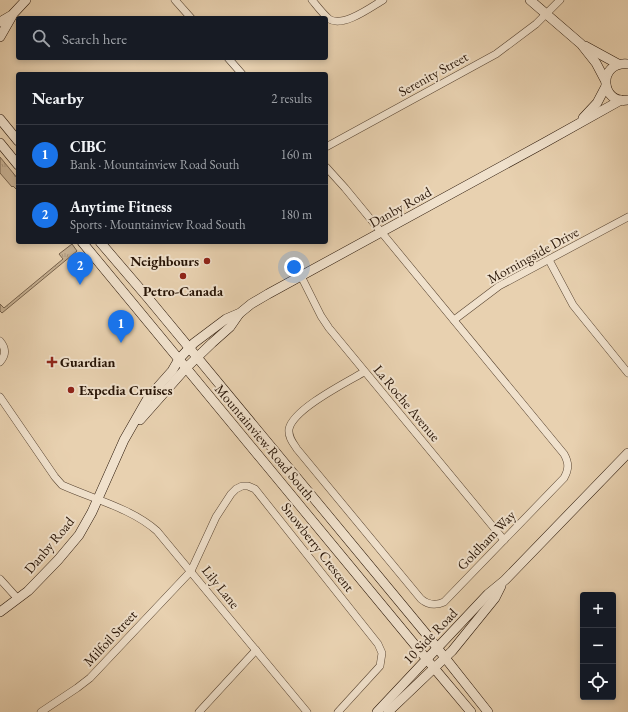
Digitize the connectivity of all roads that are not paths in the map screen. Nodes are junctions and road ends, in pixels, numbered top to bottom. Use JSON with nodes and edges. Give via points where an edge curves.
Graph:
{"nodes":[{"id":1,"x":26,"y":0,"type":"edge"},
{"id":2,"x":175,"y":0,"type":"edge"},
{"id":3,"x":312,"y":0,"type":"edge"},
{"id":4,"x":383,"y":0,"type":"edge"},
{"id":5,"x":530,"y":0,"type":"edge"},
{"id":6,"x":560,"y":0,"type":"edge"},
{"id":7,"x":546,"y":14,"type":"junction"},
{"id":8,"x":12,"y":15,"type":"junction"},
{"id":9,"x":190,"y":16,"type":"edge"},
{"id":10,"x":327,"y":16,"type":"edge"},
{"id":11,"x":328,"y":17,"type":"edge"},
{"id":12,"x":0,"y":22,"type":"edge"},
{"id":13,"x":0,"y":37,"type":"edge"},
{"id":14,"x":580,"y":44,"type":"junction"},
{"id":15,"x":230,"y":60,"type":"edge"},
{"id":16,"x":624,"y":64,"type":"edge"},
{"id":17,"x":240,"y":72,"type":"edge"},
{"id":18,"x":606,"y":83,"type":"junction"},
{"id":19,"x":626,"y":100,"type":"edge"},
{"id":20,"x":0,"y":119,"type":"edge"},
{"id":21,"x":575,"y":126,"type":"junction"},
{"id":22,"x":16,"y":139,"type":"edge"},
{"id":23,"x":0,"y":143,"type":"edge"},
{"id":24,"x":328,"y":145,"type":"edge"},
{"id":25,"x":16,"y":163,"type":"edge"},
{"id":26,"x":328,"y":169,"type":"edge"},
{"id":27,"x":628,"y":217,"type":"edge"},
{"id":28,"x":381,"y":233,"type":"junction"},
{"id":29,"x":84,"y":244,"type":"edge"},
{"id":30,"x":102,"y":244,"type":"edge"},
{"id":31,"x":549,"y":260,"type":"junction"},
{"id":32,"x":301,"y":276,"type":"junction"},
{"id":33,"x":240,"y":313,"type":"junction"},
{"id":34,"x":454,"y":320,"type":"junction"},
{"id":35,"x":0,"y":341,"type":"edge"},
{"id":36,"x":189,"y":348,"type":"junction"},
{"id":37,"x":197,"y":357,"type":"junction"},
{"id":38,"x":179,"y":359,"type":"junction"},
{"id":39,"x":0,"y":362,"type":"edge"},
{"id":40,"x":186,"y":368,"type":"junction"},
{"id":41,"x":364,"y":372,"type":"junction"},
{"id":42,"x":628,"y":373,"type":"edge"},
{"id":43,"x":0,"y":397,"type":"edge"},
{"id":44,"x":124,"y":440,"type":"junction"},
{"id":45,"x":628,"y":453,"type":"edge"},
{"id":46,"x":98,"y":500,"type":"junction"},
{"id":47,"x":504,"y":540,"type":"junction"},
{"id":48,"x":191,"y":571,"type":"junction"},
{"id":49,"x":0,"y":579,"type":"edge"},
{"id":50,"x":505,"y":580,"type":"junction"},
{"id":51,"x":18,"y":600,"type":"junction"},
{"id":52,"x":0,"y":612,"type":"edge"},
{"id":53,"x":438,"y":648,"type":"junction"},
{"id":54,"x":256,"y":650,"type":"junction"},
{"id":55,"x":445,"y":657,"type":"junction"},
{"id":56,"x":426,"y":660,"type":"junction"},
{"id":57,"x":434,"y":668,"type":"junction"},
{"id":58,"x":40,"y":712,"type":"edge"},
{"id":59,"x":199,"y":712,"type":"edge"},
{"id":60,"x":307,"y":712,"type":"edge"},
{"id":61,"x":338,"y":712,"type":"edge"},
{"id":62,"x":377,"y":712,"type":"edge"},
{"id":63,"x":388,"y":712,"type":"edge"},
{"id":64,"x":471,"y":712,"type":"edge"},
{"id":65,"x":488,"y":712,"type":"edge"}],
"edges":[{"from":1,"to":8,"type":"main road"},
{"from":2,"to":9,"type":"street"},
{"from":3,"to":10,"type":"street"},
{"from":4,"to":11,"type":"street","via":[[350,19],[336,22]]},
{"from":5,"to":7,"type":"main road"},
{"from":6,"to":7,"type":"street","name":"Serenity Street"},
{"from":7,"to":14,"type":"main road"},
{"from":7,"to":24,"type":"street","name":"Serenity Street","via":[[496,54]]},
{"from":8,"to":12,"type":"main road"},
{"from":8,"to":13,"type":"main road"},
{"from":14,"to":16,"type":"main road"},
{"from":14,"to":18,"type":"main road","via":[[596,63]]},
{"from":15,"to":17,"type":"street"},
{"from":16,"to":18,"type":"main road","name":"Danby Road","via":[[610,70]]},
{"from":18,"to":19,"type":"main road","via":[[611,96]]},
{"from":18,"to":21,"type":"main road","name":"Danby Road","via":[[597,103]]},
{"from":19,"to":21,"type":"main road","name":"Danby Road"},
{"from":20,"to":22,"type":"main road"},
{"from":21,"to":28,"type":"main road","name":"Danby Road"},
{"from":23,"to":25,"type":"main road"},
{"from":26,"to":28,"type":"street","name":"Goldham Way"},
{"from":27,"to":31,"type":"street","name":"Morningside Drive"},
{"from":28,"to":32,"type":"main road","name":"Danby Road"},
{"from":28,"to":34,"type":"street","name":"Goldham Way"},
{"from":29,"to":38,"type":"main road","name":"Mountainview Road South"},
{"from":30,"to":36,"type":"main road","name":"Mountainview Road South"},
{"from":31,"to":34,"type":"street","name":"Morningside Drive","via":[[499,286]]},
{"from":31,"to":42,"type":"street","via":[[573,305]]},
{"from":32,"to":33,"type":"main road","name":"Danby Road"},
{"from":32,"to":41,"type":"street","name":"La Roche Avenue","via":[[321,316]]},
{"from":33,"to":36,"type":"main road","name":"Danby Road","via":[[226,319]]},
{"from":33,"to":37,"type":"main road","name":"Danby Road","via":[[230,327]]},
{"from":34,"to":47,"type":"street","name":"Goldham Way","via":[[564,454],[568,463],[568,471],[564,478]]},
{"from":35,"to":39,"type":"street","via":[[5,353]]},
{"from":36,"to":37,"type":"main road","name":"Mountainview Road South"},
{"from":36,"to":38,"type":"main road","name":"Danby Road"},
{"from":37,"to":40,"type":"main road","name":"Danby Road"},
{"from":37,"to":53,"type":"main road","name":"Mountainview Road South"},
{"from":38,"to":40,"type":"main road","name":"Mountainview Road South"},
{"from":38,"to":44,"type":"main road","name":"Danby Road","via":[[172,372],[148,398]]},
{"from":40,"to":44,"type":"main road","name":"Danby Road"},
{"from":40,"to":56,"type":"main road","name":"Mountainview Road South"},
{"from":41,"to":47,"type":"street","name":"La Roche Avenue"},
{"from":41,"to":47,"type":"street","name":"Goldham Way","via":[[309,406],[292,424],[289,431],[291,441],[297,449],[401,575],[424,602],[440,604]]},
{"from":43,"to":46,"type":"street","name":"Lily Lane","via":[[54,477],[62,485]]},
{"from":44,"to":46,"type":"main road","name":"Danby Road"},
{"from":45,"to":50,"type":"main road","name":"10 Side Road"},
{"from":46,"to":48,"type":"street","name":"Lily Lane","via":[[130,513],[151,526]]},
{"from":46,"to":51,"type":"main road","name":"Danby Road","via":[[85,526],[69,547]]},
{"from":48,"to":54,"type":"street","name":"Lily Lane"},
{"from":48,"to":58,"type":"street","name":"Milfoil Street","via":[[90,678]]},
{"from":48,"to":61,"type":"street","name":"Snowberry Crescent","via":[[216,516],[231,494],[242,486],[255,489],[382,652],[380,666]]},
{"from":49,"to":51,"type":"street"},
{"from":50,"to":53,"type":"main road","name":"10 Side Road","via":[[488,594]]},
{"from":50,"to":55,"type":"main road","name":"10 Side Road","via":[[495,598]]},
{"from":51,"to":52,"type":"main road","name":"Danby Road"},
{"from":53,"to":55,"type":"main road","name":"Mountainview Road South"},
{"from":53,"to":56,"type":"main road","name":"10 Side Road"},
{"from":54,"to":59,"type":"street"},
{"from":54,"to":60,"type":"street","name":"Lily Lane"},
{"from":55,"to":57,"type":"main road","name":"10 Side Road"},
{"from":55,"to":65,"type":"main road","name":"Mountainview Road South"},
{"from":56,"to":57,"type":"main road","name":"Mountainview Road South"},
{"from":56,"to":62,"type":"main road","name":"10 Side Road"},
{"from":57,"to":63,"type":"main road","name":"10 Side Road"},
{"from":57,"to":64,"type":"main road","name":"Mountainview Road South"}]}
